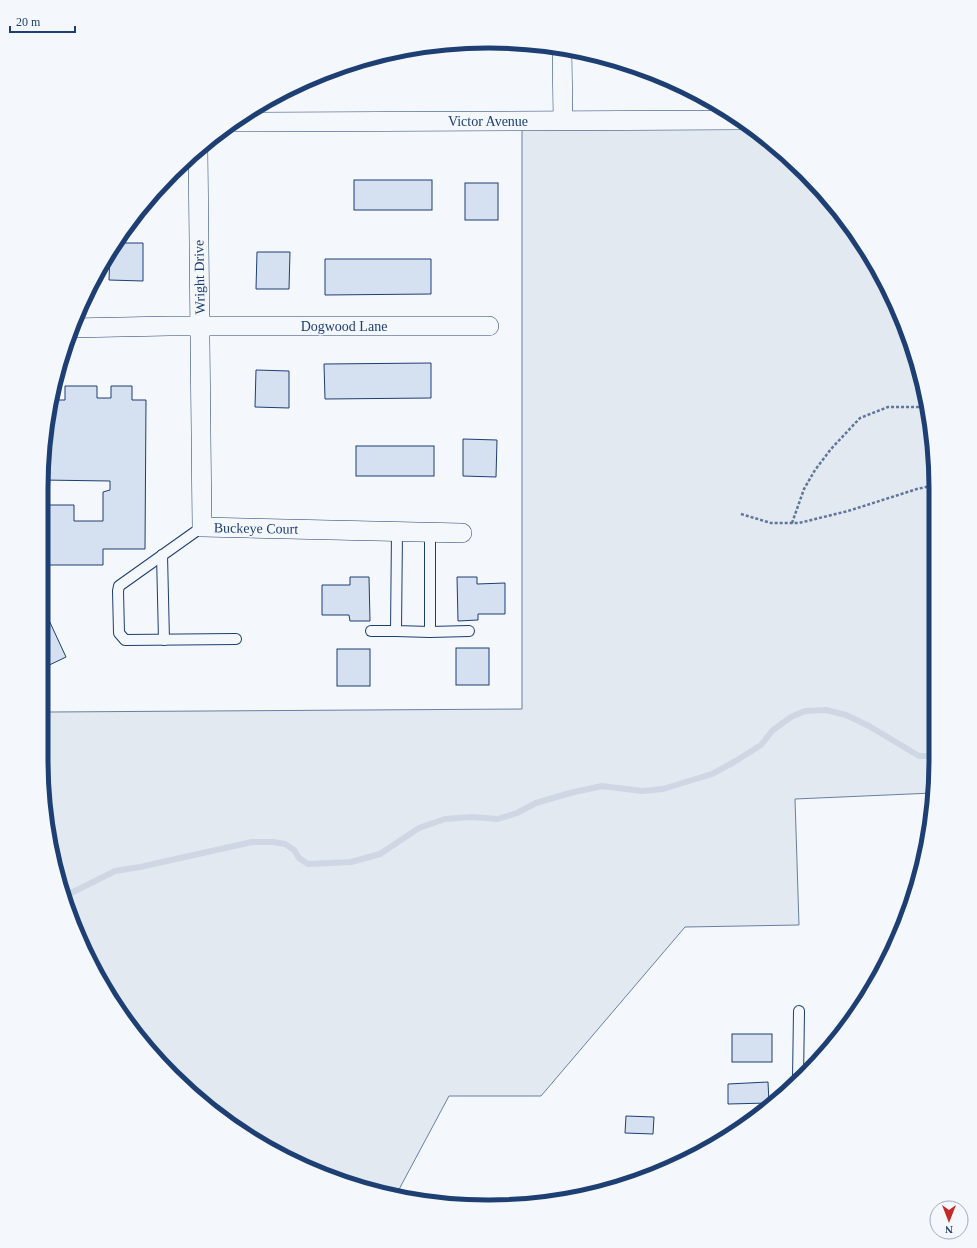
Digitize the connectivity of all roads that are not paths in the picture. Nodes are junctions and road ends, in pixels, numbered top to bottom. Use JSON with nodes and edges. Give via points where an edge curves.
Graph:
{"nodes":[{"id":1,"x":562,"y":54,"type":"edge"},
{"id":2,"x":563,"y":120,"type":"junction"},
{"id":3,"x":730,"y":120,"type":"edge"},
{"id":4,"x":244,"y":122,"type":"edge"},
{"id":5,"x":198,"y":157,"type":"edge"},
{"id":6,"x":200,"y":326,"type":"junction"},
{"id":7,"x":489,"y":326,"type":"dead end"},
{"id":8,"x":79,"y":328,"type":"edge"},
{"id":9,"x":202,"y":527,"type":"junction"},
{"id":10,"x":396,"y":531,"type":"junction"},
{"id":11,"x":430,"y":532,"type":"junction"},
{"id":12,"x":462,"y":533,"type":"dead end"},
{"id":13,"x":162,"y":555,"type":"junction"},
{"id":14,"x":469,"y":630,"type":"dead end"},
{"id":15,"x":371,"y":631,"type":"dead end"},
{"id":16,"x":396,"y":631,"type":"junction"},
{"id":17,"x":430,"y":632,"type":"junction"},
{"id":18,"x":236,"y":639,"type":"dead end"},
{"id":19,"x":164,"y":640,"type":"junction"},
{"id":20,"x":799,"y":1011,"type":"dead end"},
{"id":21,"x":798,"y":1073,"type":"edge"}],
"edges":[{"from":1,"to":2,"type":"street"},
{"from":2,"to":3,"type":"street","name":"Victor Avenue"},
{"from":2,"to":4,"type":"street","name":"Victor Avenue"},
{"from":5,"to":6,"type":"street","name":"Wright Drive"},
{"from":6,"to":7,"type":"street","name":"Dogwood Lane"},
{"from":6,"to":8,"type":"street","name":"Wright Drive"},
{"from":6,"to":9,"type":"street","name":"Buckeye Court"},
{"from":9,"to":10,"type":"street","name":"Buckeye Court"},
{"from":9,"to":13,"type":"lane"},
{"from":10,"to":11,"type":"street","name":"Buckeye Court"},
{"from":10,"to":16,"type":"lane"},
{"from":11,"to":12,"type":"street","name":"Buckeye Court"},
{"from":11,"to":17,"type":"lane"},
{"from":13,"to":19,"type":"lane"},
{"from":13,"to":19,"type":"lane","via":[[119,586],[118,591],[119,633],[125,640]]},
{"from":14,"to":17,"type":"lane"},
{"from":15,"to":16,"type":"lane"},
{"from":16,"to":17,"type":"lane"},
{"from":18,"to":19,"type":"lane"},
{"from":20,"to":21,"type":"lane"}]}
